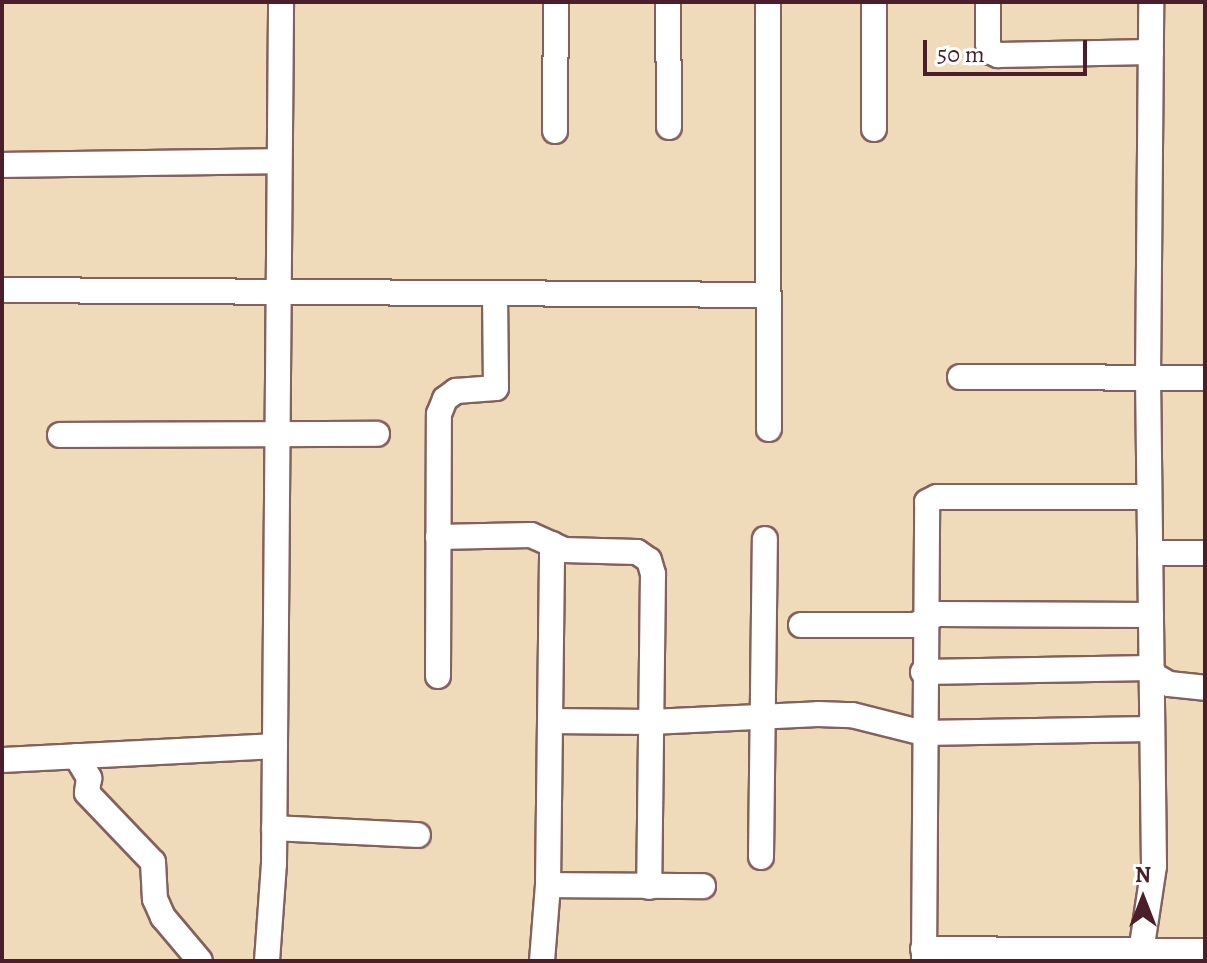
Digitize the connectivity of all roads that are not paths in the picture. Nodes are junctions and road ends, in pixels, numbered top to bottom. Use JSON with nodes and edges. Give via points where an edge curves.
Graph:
{"nodes":[{"id":1,"x":281,"y":2,"type":"edge"},
{"id":2,"x":556,"y":2,"type":"edge"},
{"id":3,"x":668,"y":2,"type":"edge"},
{"id":4,"x":768,"y":2,"type":"edge"},
{"id":5,"x":874,"y":2,"type":"edge"},
{"id":6,"x":988,"y":2,"type":"edge"},
{"id":7,"x":1151,"y":2,"type":"edge"},
{"id":8,"x":1151,"y":52,"type":"junction"},
{"id":9,"x":669,"y":127,"type":"dead end"},
{"id":10,"x":874,"y":129,"type":"dead end"},
{"id":11,"x":555,"y":131,"type":"dead end"},
{"id":12,"x":279,"y":161,"type":"junction"},
{"id":13,"x":2,"y":165,"type":"edge"},
{"id":14,"x":2,"y":290,"type":"edge"},
{"id":15,"x":278,"y":292,"type":"junction"},
{"id":16,"x":495,"y":293,"type":"junction"},
{"id":17,"x":768,"y":295,"type":"junction"},
{"id":18,"x":960,"y":377,"type":"dead end"},
{"id":19,"x":1148,"y":378,"type":"junction"},
{"id":20,"x":1205,"y":378,"type":"edge"},
{"id":21,"x":769,"y":429,"type":"dead end"},
{"id":22,"x":277,"y":434,"type":"junction"},
{"id":23,"x":377,"y":434,"type":"dead end"},
{"id":24,"x":60,"y":435,"type":"dead end"},
{"id":25,"x":1149,"y":497,"type":"junction"},
{"id":26,"x":438,"y":537,"type":"junction"},
{"id":27,"x":765,"y":539,"type":"dead end"},
{"id":28,"x":552,"y":544,"type":"junction"},
{"id":29,"x":1150,"y":553,"type":"junction"},
{"id":30,"x":1205,"y":553,"type":"edge"},
{"id":31,"x":1151,"y":615,"type":"junction"},
{"id":32,"x":923,"y":622,"type":"junction"},
{"id":33,"x":801,"y":625,"type":"dead end"},
{"id":34,"x":1151,"y":668,"type":"junction"},
{"id":35,"x":923,"y":672,"type":"junction"},
{"id":36,"x":438,"y":676,"type":"dead end"},
{"id":37,"x":1205,"y":688,"type":"edge"},
{"id":38,"x":763,"y":716,"type":"junction"},
{"id":39,"x":550,"y":721,"type":"junction"},
{"id":40,"x":651,"y":722,"type":"junction"},
{"id":41,"x":1152,"y":729,"type":"junction"},
{"id":42,"x":923,"y":733,"type":"junction"},
{"id":43,"x":275,"y":746,"type":"junction"},
{"id":44,"x":76,"y":756,"type":"junction"},
{"id":45,"x":2,"y":760,"type":"edge"},
{"id":46,"x":274,"y":828,"type":"junction"},
{"id":47,"x":418,"y":835,"type":"dead end"},
{"id":48,"x":761,"y":857,"type":"dead end"},
{"id":49,"x":548,"y":885,"type":"junction"},
{"id":50,"x":703,"y":886,"type":"dead end"},
{"id":51,"x":649,"y":887,"type":"junction"},
{"id":52,"x":1205,"y":951,"type":"edge"},
{"id":53,"x":1141,"y":952,"type":"junction"},
{"id":54,"x":923,"y":955,"type":"edge"},
{"id":55,"x":200,"y":961,"type":"edge"},
{"id":56,"x":267,"y":961,"type":"edge"},
{"id":57,"x":542,"y":961,"type":"edge"}],
"edges":[{"from":1,"to":12,"type":"street"},
{"from":2,"to":11,"type":"street"},
{"from":3,"to":9,"type":"street"},
{"from":4,"to":17,"type":"street"},
{"from":5,"to":10,"type":"street"},
{"from":6,"to":8,"type":"street","via":[[988,44],[998,55]]},
{"from":7,"to":8,"type":"street"},
{"from":8,"to":19,"type":"street"},
{"from":12,"to":13,"type":"street"},
{"from":12,"to":15,"type":"street"},
{"from":14,"to":15,"type":"street"},
{"from":15,"to":16,"type":"street"},
{"from":15,"to":22,"type":"street"},
{"from":16,"to":17,"type":"street"},
{"from":16,"to":26,"type":"street","via":[[496,388],[456,391],[445,399],[439,414]]},
{"from":17,"to":21,"type":"street"},
{"from":18,"to":19,"type":"street"},
{"from":19,"to":20,"type":"street"},
{"from":19,"to":25,"type":"street"},
{"from":22,"to":23,"type":"street"},
{"from":22,"to":24,"type":"street"},
{"from":22,"to":43,"type":"street"},
{"from":25,"to":29,"type":"street"},
{"from":25,"to":32,"type":"street","via":[[933,498],[924,512]]},
{"from":26,"to":28,"type":"street","via":[[531,535]]},
{"from":26,"to":36,"type":"street"},
{"from":27,"to":38,"type":"street"},
{"from":28,"to":39,"type":"street"},
{"from":28,"to":40,"type":"street","via":[[564,550],[642,552],[649,560]]},
{"from":29,"to":30,"type":"street"},
{"from":29,"to":31,"type":"street"},
{"from":31,"to":32,"type":"street","via":[[938,614]]},
{"from":31,"to":34,"type":"street"},
{"from":32,"to":33,"type":"street"},
{"from":32,"to":35,"type":"street"},
{"from":34,"to":35,"type":"street"},
{"from":34,"to":37,"type":"street","via":[[1169,684]]},
{"from":34,"to":41,"type":"street"},
{"from":35,"to":42,"type":"street"},
{"from":38,"to":40,"type":"street"},
{"from":38,"to":42,"type":"street","via":[[852,715]]},
{"from":38,"to":48,"type":"street"},
{"from":39,"to":40,"type":"street"},
{"from":39,"to":49,"type":"street"},
{"from":40,"to":51,"type":"street"},
{"from":41,"to":42,"type":"street"},
{"from":41,"to":53,"type":"street","via":[[1154,866]]},
{"from":42,"to":54,"type":"street"},
{"from":43,"to":44,"type":"street"},
{"from":43,"to":46,"type":"street"},
{"from":44,"to":45,"type":"street"},
{"from":44,"to":55,"type":"street","via":[[89,778],[87,793],[153,862],[155,899],[163,917]]},
{"from":46,"to":47,"type":"street"},
{"from":46,"to":56,"type":"street"},
{"from":49,"to":51,"type":"street"},
{"from":49,"to":57,"type":"street"},
{"from":50,"to":51,"type":"street"},
{"from":52,"to":53,"type":"street"},
{"from":53,"to":54,"type":"street"}]}
